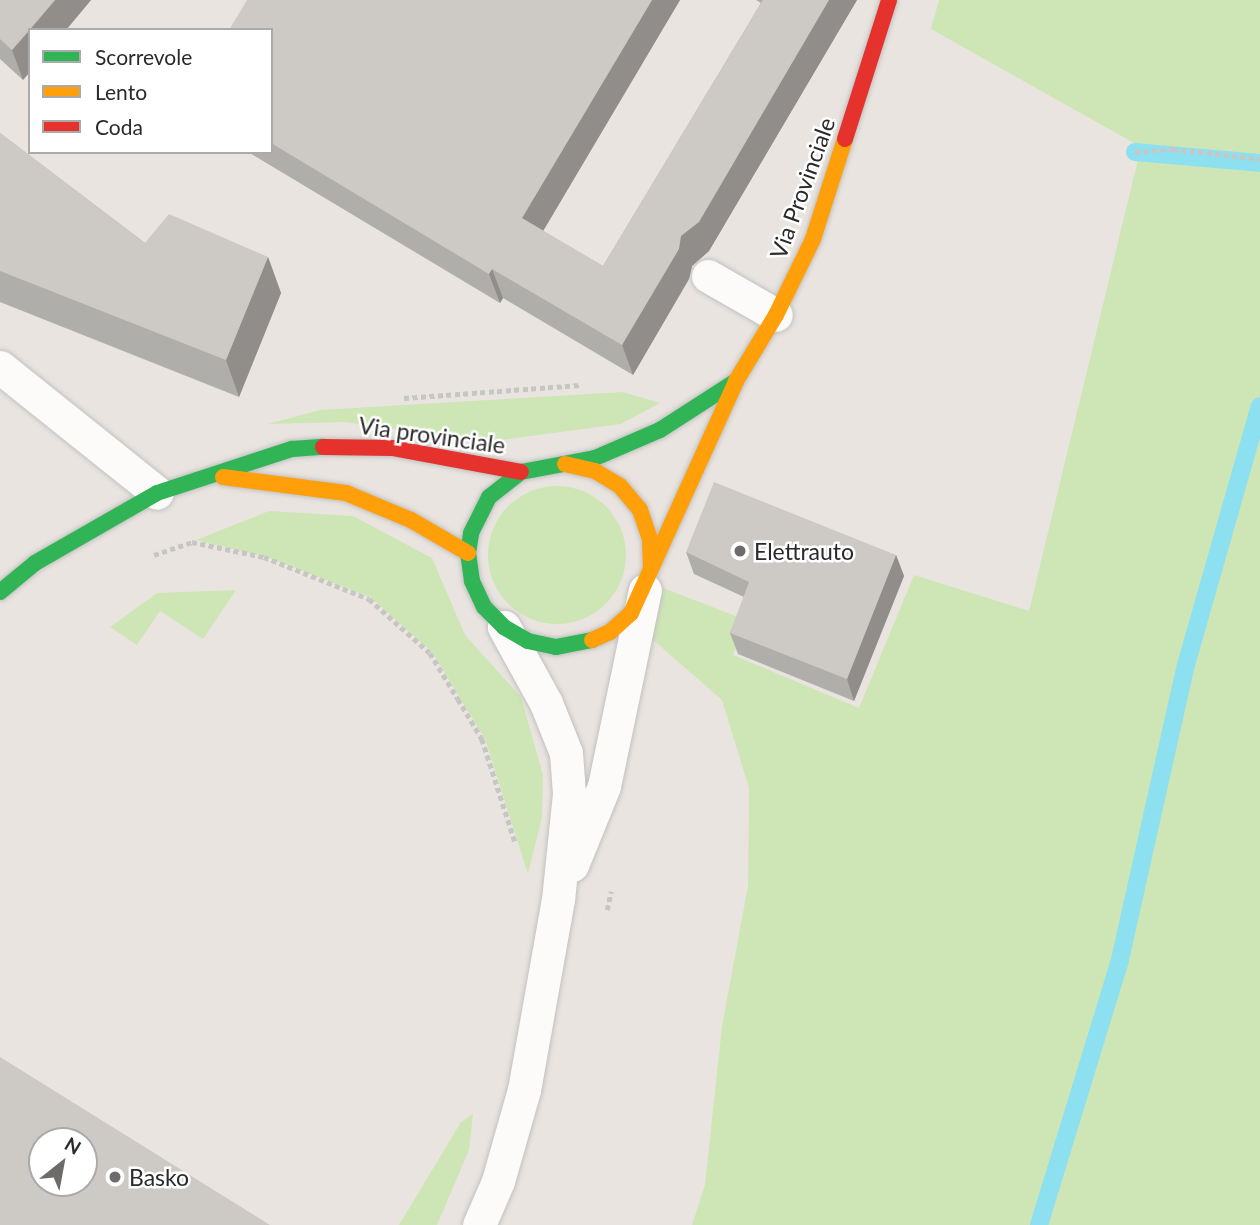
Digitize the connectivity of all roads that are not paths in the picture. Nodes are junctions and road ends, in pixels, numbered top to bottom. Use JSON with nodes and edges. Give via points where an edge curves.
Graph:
{"nodes":[{"id":1,"x":889,"y":0,"type":"edge"},
{"id":2,"x":708,"y":276,"type":"dead end"},
{"id":3,"x":776,"y":315,"type":"junction"},
{"id":4,"x":0,"y":367,"type":"edge"},
{"id":5,"x":736,"y":382,"type":"junction"},
{"id":6,"x":565,"y":464,"type":"junction"},
{"id":7,"x":521,"y":472,"type":"junction"},
{"id":8,"x":214,"y":476,"type":"junction"},
{"id":9,"x":157,"y":494,"type":"junction"},
{"id":10,"x":468,"y":553,"type":"junction"},
{"id":11,"x":648,"y":579,"type":"junction"},
{"id":12,"x":0,"y":592,"type":"edge"},
{"id":13,"x":504,"y":627,"type":"junction"},
{"id":14,"x":558,"y":900,"type":"junction"},
{"id":15,"x":479,"y":1225,"type":"edge"}],
"edges":[{"from":1,"to":3,"type":"main road","name":"Via Provinciale","via":[[813,239]]},
{"from":2,"to":3,"type":"lane"},
{"from":3,"to":5,"type":"main road","name":"Via Provinciale"},
{"from":4,"to":9,"type":"lane"},
{"from":5,"to":6,"type":"main road","name":"Via Provinciale","via":[[660,430],[595,458]]},
{"from":5,"to":11,"type":"main road","name":"Via Provinciale"},
{"from":6,"to":7,"type":"main road","name":"Via Provinciale"},
{"from":6,"to":11,"type":"main road","name":"Via Provinciale","via":[[595,471],[620,486],[640,510],[650,539]]},
{"from":7,"to":8,"type":"main road","name":"Via provinciale","via":[[352,445],[292,449]]},
{"from":7,"to":10,"type":"main road","name":"Via Provinciale","via":[[489,497],[471,533]]},
{"from":8,"to":9,"type":"main road"},
{"from":8,"to":10,"type":"main road","via":[[346,493],[411,520]]},
{"from":9,"to":12,"type":"main road","via":[[35,563]]},
{"from":10,"to":13,"type":"main road","name":"Via Provinciale","via":[[472,581],[484,607]]},
{"from":11,"to":13,"type":"main road","name":"Via Provinciale","via":[[631,613],[610,632],[584,643],[556,647],[528,641]]},
{"from":11,"to":14,"type":"lane","via":[[604,786]]},
{"from":13,"to":14,"type":"lane","via":[[546,703],[566,753],[569,793]]},
{"from":14,"to":15,"type":"lane","via":[[524,1090],[498,1181]]}]}
